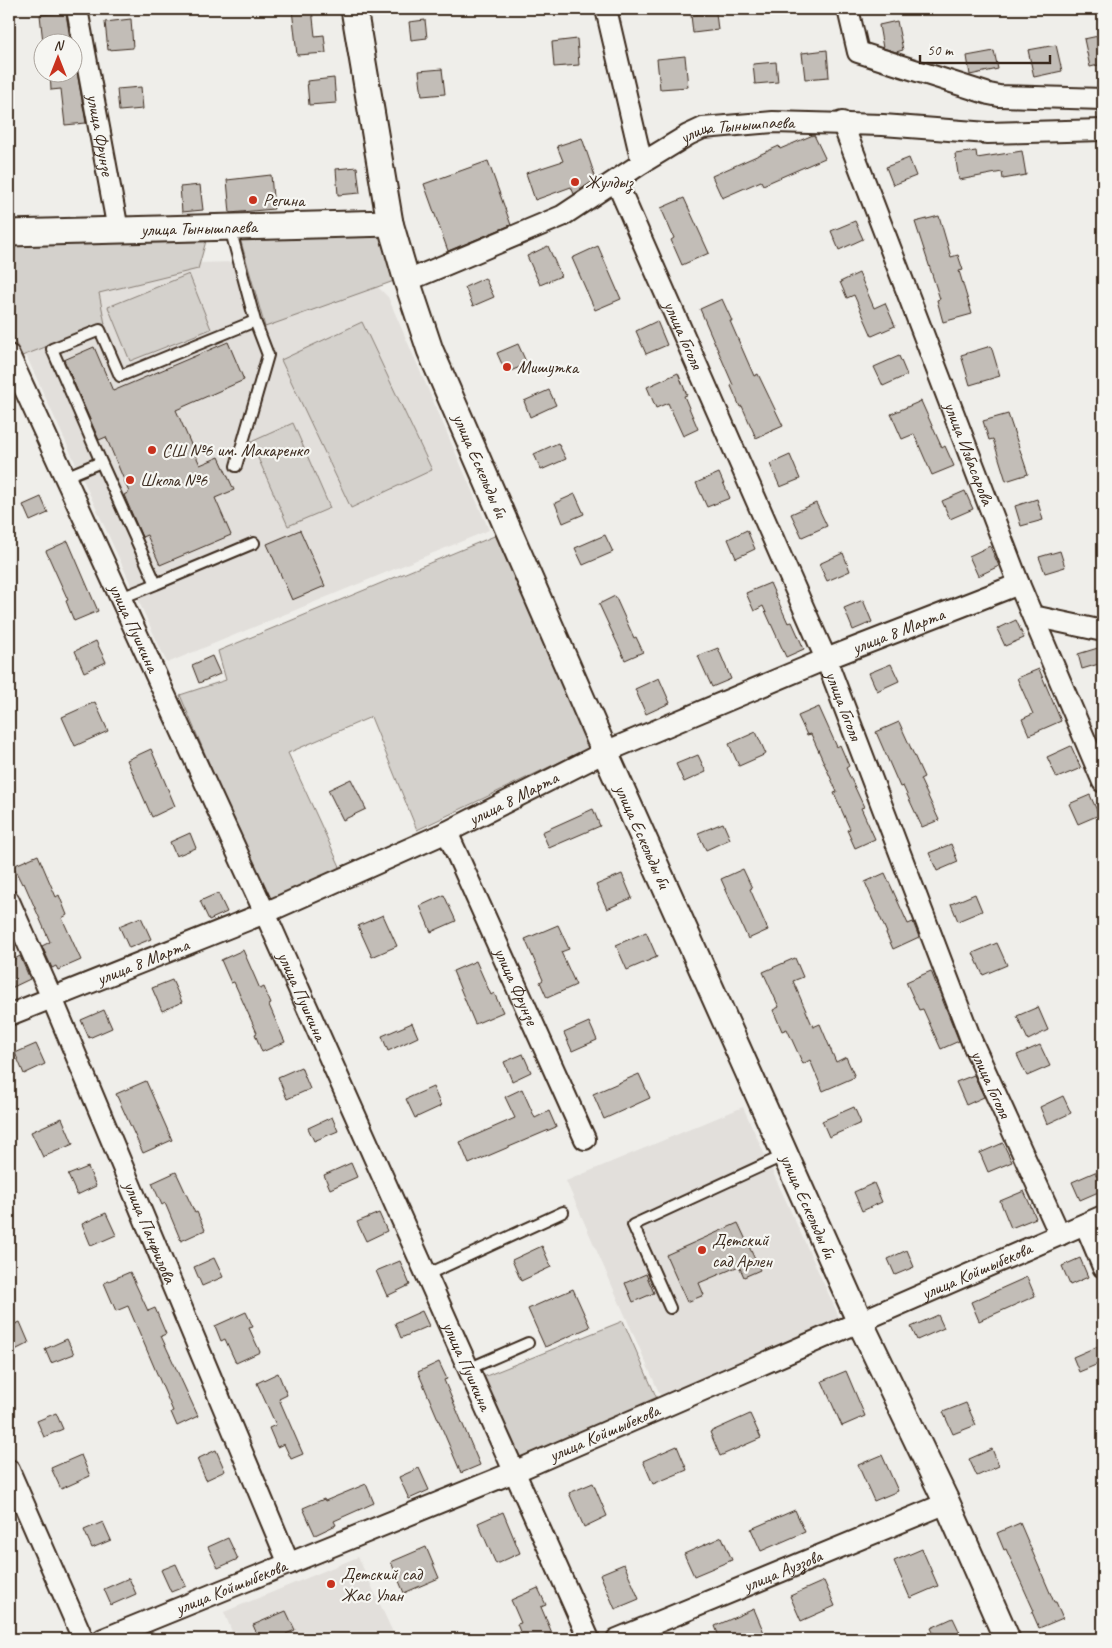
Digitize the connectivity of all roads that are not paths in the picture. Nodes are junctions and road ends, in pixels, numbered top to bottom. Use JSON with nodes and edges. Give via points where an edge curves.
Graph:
{"nodes":[{"id":1,"x":77,"y":9,"type":"edge"},
{"id":2,"x":354,"y":9,"type":"edge"},
{"id":3,"x":606,"y":9,"type":"edge"},
{"id":4,"x":848,"y":9,"type":"edge"},
{"id":5,"x":1103,"y":99,"type":"edge"},
{"id":6,"x":842,"y":122,"type":"junction"},
{"id":7,"x":1103,"y":130,"type":"edge"},
{"id":8,"x":642,"y":163,"type":"junction"},
{"id":9,"x":616,"y":181,"type":"junction"},
{"id":10,"x":390,"y":223,"type":"junction"},
{"id":11,"x":230,"y":227,"type":"junction"},
{"id":12,"x":118,"y":230,"type":"junction"},
{"id":13,"x":9,"y":233,"type":"edge"},
{"id":14,"x":406,"y":281,"type":"junction"},
{"id":15,"x":255,"y":321,"type":"junction"},
{"id":16,"x":9,"y":355,"type":"edge"},
{"id":17,"x":101,"y":462,"type":"junction"},
{"id":18,"x":236,"y":466,"type":"dead end"},
{"id":19,"x":65,"y":477,"type":"junction"},
{"id":20,"x":254,"y":543,"type":"dead end"},
{"id":21,"x":156,"y":584,"type":"junction"},
{"id":22,"x":1019,"y":584,"type":"junction"},
{"id":23,"x":120,"y":598,"type":"junction"},
{"id":24,"x":1033,"y":616,"type":"junction"},
{"id":25,"x":1103,"y":631,"type":"edge"},
{"id":26,"x":826,"y":659,"type":"junction"},
{"id":27,"x":604,"y":752,"type":"junction"},
{"id":28,"x":1103,"y":782,"type":"edge"},
{"id":29,"x":447,"y":832,"type":"junction"},
{"id":30,"x":9,"y":900,"type":"edge"},
{"id":31,"x":266,"y":912,"type":"junction"},
{"id":32,"x":52,"y":998,"type":"junction"},
{"id":33,"x":9,"y":1015,"type":"edge"},
{"id":34,"x":585,"y":1139,"type":"dead end"},
{"id":35,"x":785,"y":1154,"type":"junction"},
{"id":36,"x":563,"y":1212,"type":"dead end"},
{"id":37,"x":1094,"y":1220,"type":"edge"},
{"id":38,"x":1060,"y":1235,"type":"junction"},
{"id":39,"x":1103,"y":1267,"type":"edge"},
{"id":40,"x":426,"y":1275,"type":"junction"},
{"id":41,"x":670,"y":1308,"type":"dead end"},
{"id":42,"x":860,"y":1322,"type":"junction"},
{"id":43,"x":528,"y":1344,"type":"dead end"},
{"id":44,"x":468,"y":1369,"type":"junction"},
{"id":45,"x":9,"y":1470,"type":"edge"},
{"id":46,"x":514,"y":1472,"type":"junction"},
{"id":47,"x":947,"y":1504,"type":"junction"},
{"id":48,"x":289,"y":1564,"type":"junction"},
{"id":49,"x":83,"y":1639,"type":"edge"},
{"id":50,"x":103,"y":1639,"type":"edge"},
{"id":51,"x":589,"y":1639,"type":"edge"},
{"id":52,"x":617,"y":1639,"type":"edge"},
{"id":53,"x":1007,"y":1639,"type":"edge"}],
"edges":[{"from":1,"to":12,"type":"street","name":"улица Фрунзе"},
{"from":2,"to":10,"type":"street","name":"улица Ескельды би"},
{"from":3,"to":8,"type":"street"},
{"from":4,"to":5,"type":"street","via":[[858,52],[999,96]]},
{"from":6,"to":7,"type":"street","name":"улица Тынышпаева","via":[[988,133]]},
{"from":6,"to":8,"type":"street","name":"улица Тынышпаева","via":[[773,122],[703,128]]},
{"from":6,"to":22,"type":"street","name":"улица Избасарова"},
{"from":8,"to":9,"type":"street","name":"улица Тынышпаева"},
{"from":9,"to":14,"type":"street","name":"улица Тынышпаева","via":[[562,216]]},
{"from":9,"to":26,"type":"street","name":"улица Гоголя"},
{"from":10,"to":11,"type":"street","name":"улица Тынышпаева"},
{"from":10,"to":14,"type":"street","name":"улица Ескельды би"},
{"from":11,"to":12,"type":"street","name":"улица Тынышпаева"},
{"from":11,"to":15,"type":"lane"},
{"from":12,"to":13,"type":"street","name":"улица Тынышпаева"},
{"from":14,"to":27,"type":"street","name":"улица Ескельды би","via":[[430,350]]},
{"from":15,"to":17,"type":"lane","via":[[120,376],[100,330],[52,349]]},
{"from":15,"to":18,"type":"lane","via":[[268,355]]},
{"from":16,"to":19,"type":"street","name":"улица Пушкина"},
{"from":17,"to":19,"type":"lane"},
{"from":17,"to":21,"type":"lane"},
{"from":19,"to":23,"type":"street","name":"улица Пушкина"},
{"from":20,"to":21,"type":"lane"},
{"from":21,"to":23,"type":"lane"},
{"from":22,"to":24,"type":"street","name":"улица Избасарова"},
{"from":22,"to":26,"type":"street","name":"улица 8 Марта"},
{"from":23,"to":31,"type":"street","name":"улица Пушкина"},
{"from":24,"to":25,"type":"street"},
{"from":24,"to":28,"type":"street","name":"улица Избасарова"},
{"from":26,"to":27,"type":"street","name":"улица 8 Марта"},
{"from":26,"to":38,"type":"street","name":"улица Гоголя","via":[[972,1042]]},
{"from":27,"to":29,"type":"street","name":"улица 8 Марта"},
{"from":27,"to":35,"type":"street","name":"улица Ескельды би"},
{"from":29,"to":31,"type":"street","name":"улица 8 Марта"},
{"from":29,"to":34,"type":"street","name":"улица Фрунзе"},
{"from":30,"to":32,"type":"street","name":"улица Панфилова"},
{"from":31,"to":32,"type":"street","name":"улица 8 Марта"},
{"from":31,"to":40,"type":"street","name":"улица Пушкина"},
{"from":32,"to":33,"type":"street","name":"улица 8 Марта"},
{"from":32,"to":48,"type":"street","name":"улица Панфилова"},
{"from":35,"to":41,"type":"lane","via":[[633,1225]]},
{"from":35,"to":42,"type":"street","name":"улица Ескельды би"},
{"from":36,"to":40,"type":"lane"},
{"from":37,"to":38,"type":"street","name":"улица Койшыбекова"},
{"from":37,"to":39,"type":"street"},
{"from":38,"to":42,"type":"street","name":"улица Койшыбекова"},
{"from":40,"to":44,"type":"street","name":"улица Пушкина"},
{"from":42,"to":46,"type":"street","name":"улица Койшыбекова"},
{"from":42,"to":47,"type":"street","name":"улица Ескельды би"},
{"from":43,"to":44,"type":"lane"},
{"from":44,"to":46,"type":"street","name":"улица Пушкина"},
{"from":45,"to":49,"type":"street"},
{"from":46,"to":48,"type":"street","name":"улица Койшыбекова"},
{"from":46,"to":51,"type":"street","name":"улица Пушкина"},
{"from":47,"to":52,"type":"street","name":"улица Ауэзова"},
{"from":47,"to":53,"type":"street","name":"улица Ескельды би"},
{"from":48,"to":50,"type":"street","name":"улица Койшыбекова"}]}
